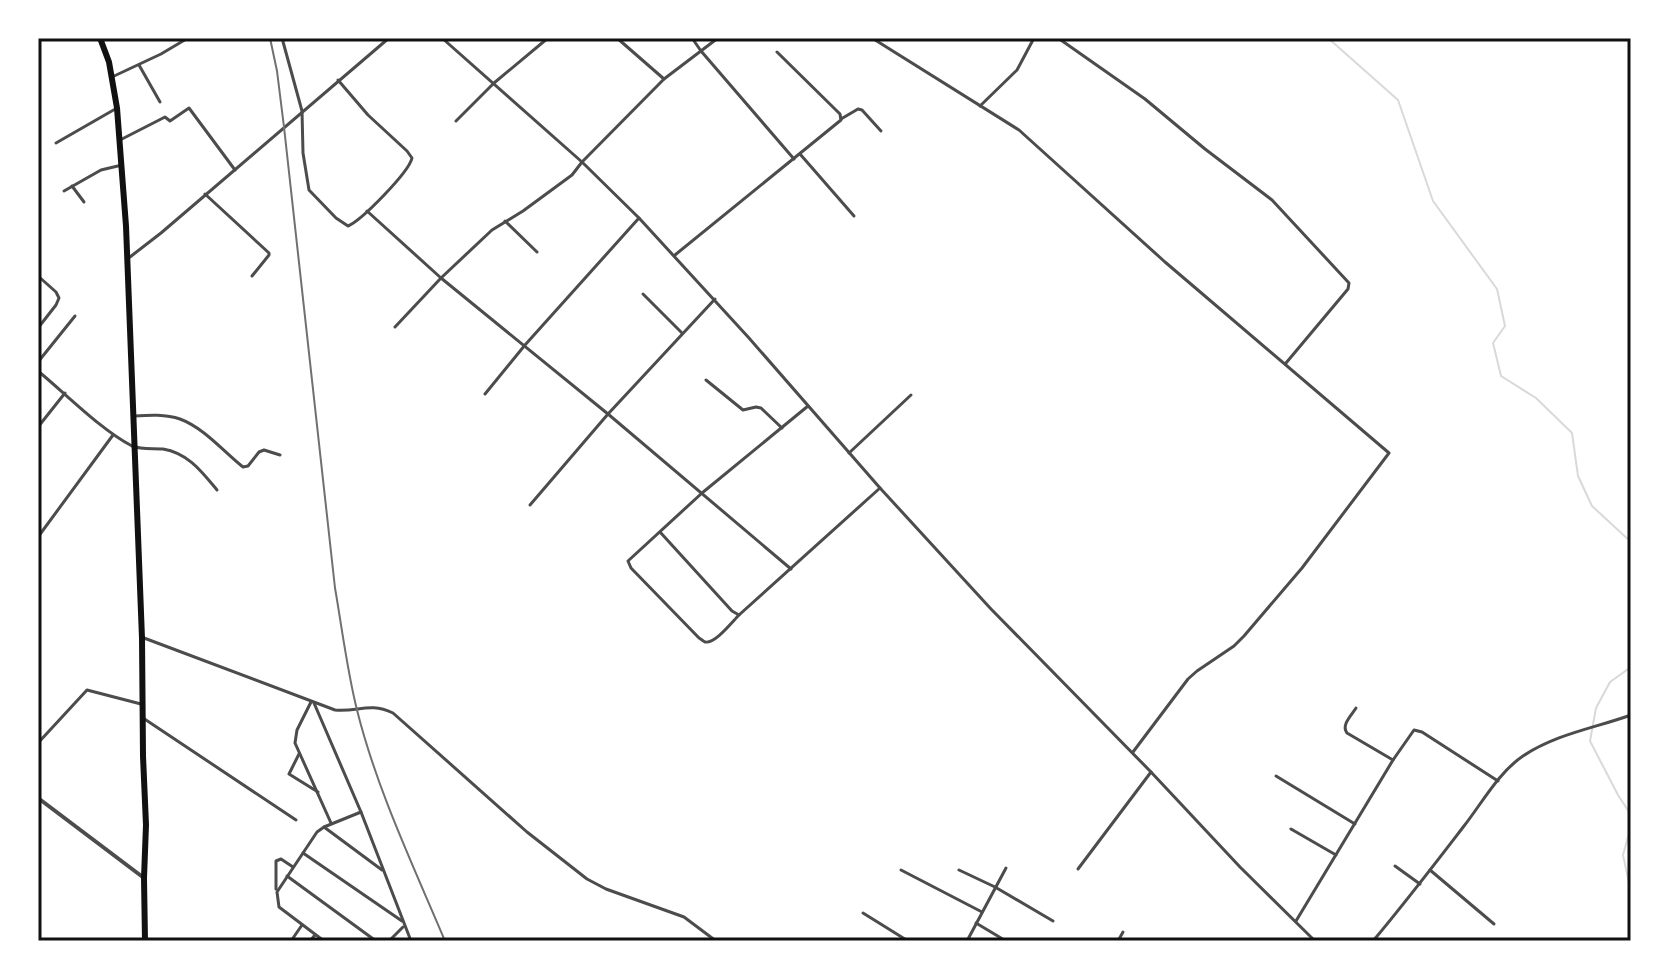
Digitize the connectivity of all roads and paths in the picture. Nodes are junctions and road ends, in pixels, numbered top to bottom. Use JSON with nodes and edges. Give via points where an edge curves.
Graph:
{"nodes":[{"id":1,"x":100,"y":38,"type":"edge"},
{"id":2,"x":188,"y":38,"type":"edge"},
{"id":3,"x":282,"y":38,"type":"edge"},
{"id":4,"x":389,"y":38,"type":"edge"},
{"id":5,"x":442,"y":38,"type":"edge"},
{"id":6,"x":548,"y":38,"type":"edge"},
{"id":7,"x":617,"y":38,"type":"edge"},
{"id":8,"x":692,"y":38,"type":"edge"},
{"id":9,"x":718,"y":38,"type":"edge"},
{"id":10,"x":872,"y":38,"type":"edge"},
{"id":11,"x":1034,"y":38,"type":"edge"},
{"id":12,"x":1058,"y":38,"type":"edge"},
{"id":13,"x":701,"y":51,"type":"junction"},
{"id":14,"x":777,"y":52,"type":"dead end"},
{"id":15,"x":139,"y":65,"type":"junction"},
{"id":16,"x":112,"y":77,"type":"junction"},
{"id":17,"x":664,"y":79,"type":"junction"},
{"id":18,"x":338,"y":80,"type":"junction"},
{"id":19,"x":494,"y":83,"type":"junction"},
{"id":20,"x":160,"y":102,"type":"dead end"},
{"id":21,"x":979,"y":106,"type":"junction"},
{"id":22,"x":117,"y":108,"type":"junction"},
{"id":23,"x":302,"y":111,"type":"junction"},
{"id":24,"x":841,"y":119,"type":"junction"},
{"id":25,"x":456,"y":121,"type":"dead end"},
{"id":26,"x":881,"y":131,"type":"dead end"},
{"id":27,"x":120,"y":140,"type":"junction"},
{"id":28,"x":56,"y":143,"type":"dead end"},
{"id":29,"x":800,"y":154,"type":"junction"},
{"id":30,"x":794,"y":159,"type":"junction"},
{"id":31,"x":582,"y":162,"type":"junction"},
{"id":32,"x":122,"y":165,"type":"junction"},
{"id":33,"x":235,"y":170,"type":"junction"},
{"id":34,"x":72,"y":186,"type":"junction"},
{"id":35,"x":64,"y":191,"type":"dead end"},
{"id":36,"x":205,"y":194,"type":"junction"},
{"id":37,"x":84,"y":202,"type":"dead end"},
{"id":38,"x":367,"y":211,"type":"junction"},
{"id":39,"x":854,"y":216,"type":"dead end"},
{"id":40,"x":639,"y":218,"type":"junction"},
{"id":41,"x":505,"y":221,"type":"junction"},
{"id":42,"x":537,"y":252,"type":"dead end"},
{"id":43,"x":675,"y":255,"type":"junction"},
{"id":44,"x":127,"y":259,"type":"junction"},
{"id":45,"x":38,"y":276,"type":"edge"},
{"id":46,"x":252,"y":276,"type":"dead end"},
{"id":47,"x":441,"y":278,"type":"junction"},
{"id":48,"x":643,"y":294,"type":"dead end"},
{"id":49,"x":715,"y":299,"type":"junction"},
{"id":50,"x":75,"y":316,"type":"dead end"},
{"id":51,"x":395,"y":327,"type":"dead end"},
{"id":52,"x":38,"y":328,"type":"edge"},
{"id":53,"x":682,"y":333,"type":"junction"},
{"id":54,"x":525,"y":345,"type":"junction"},
{"id":55,"x":38,"y":362,"type":"edge"},
{"id":56,"x":1286,"y":363,"type":"junction"},
{"id":57,"x":38,"y":371,"type":"edge"},
{"id":58,"x":706,"y":380,"type":"dead end"},
{"id":59,"x":65,"y":393,"type":"junction"},
{"id":60,"x":485,"y":394,"type":"dead end"},
{"id":61,"x":911,"y":395,"type":"dead end"},
{"id":62,"x":808,"y":406,"type":"junction"},
{"id":63,"x":608,"y":414,"type":"junction"},
{"id":64,"x":134,"y":416,"type":"junction"},
{"id":65,"x":38,"y":427,"type":"edge"},
{"id":66,"x":782,"y":428,"type":"junction"},
{"id":67,"x":113,"y":435,"type":"junction"},
{"id":68,"x":136,"y":448,"type":"junction"},
{"id":69,"x":849,"y":453,"type":"junction"},
{"id":70,"x":280,"y":455,"type":"dead end"},
{"id":71,"x":880,"y":488,"type":"junction"},
{"id":72,"x":217,"y":490,"type":"dead end"},
{"id":73,"x":702,"y":493,"type":"junction"},
{"id":74,"x":530,"y":505,"type":"dead end"},
{"id":75,"x":660,"y":531,"type":"junction"},
{"id":76,"x":38,"y":537,"type":"edge"},
{"id":77,"x":791,"y":569,"type":"junction"},
{"id":78,"x":739,"y":615,"type":"junction"},
{"id":79,"x":142,"y":638,"type":"junction"},
{"id":80,"x":313,"y":703,"type":"junction"},
{"id":81,"x":143,"y":704,"type":"junction"},
{"id":82,"x":1356,"y":708,"type":"dead end"},
{"id":83,"x":1631,"y":715,"type":"edge"},
{"id":84,"x":143,"y":718,"type":"junction"},
{"id":85,"x":38,"y":743,"type":"edge"},
{"id":86,"x":1132,"y":753,"type":"junction"},
{"id":87,"x":299,"y":754,"type":"junction"},
{"id":88,"x":1393,"y":760,"type":"junction"},
{"id":89,"x":1151,"y":772,"type":"junction"},
{"id":90,"x":1276,"y":776,"type":"dead end"},
{"id":91,"x":1498,"y":781,"type":"junction"},
{"id":92,"x":318,"y":792,"type":"junction"},
{"id":93,"x":38,"y":798,"type":"edge"},
{"id":94,"x":361,"y":812,"type":"junction"},
{"id":95,"x":296,"y":820,"type":"dead end"},
{"id":96,"x":332,"y":824,"type":"junction"},
{"id":97,"x":1355,"y":824,"type":"junction"},
{"id":98,"x":324,"y":827,"type":"junction"},
{"id":99,"x":1291,"y":829,"type":"dead end"},
{"id":100,"x":303,"y":853,"type":"junction"},
{"id":101,"x":1336,"y":855,"type":"junction"},
{"id":102,"x":1395,"y":866,"type":"dead end"},
{"id":103,"x":293,"y":867,"type":"junction"},
{"id":104,"x":1006,"y":868,"type":"dead end"},
{"id":105,"x":1078,"y":869,"type":"dead end"},
{"id":106,"x":901,"y":870,"type":"dead end"},
{"id":107,"x":959,"y":870,"type":"dead end"},
{"id":108,"x":1430,"y":870,"type":"junction"},
{"id":109,"x":383,"y":872,"type":"junction"},
{"id":110,"x":287,"y":876,"type":"junction"},
{"id":111,"x":144,"y":878,"type":"junction"},
{"id":112,"x":1420,"y":884,"type":"junction"},
{"id":113,"x":995,"y":887,"type":"junction"},
{"id":114,"x":277,"y":892,"type":"junction"},
{"id":115,"x":982,"y":912,"type":"junction"},
{"id":116,"x":863,"y":913,"type":"dead end"},
{"id":117,"x":1053,"y":921,"type":"dead end"},
{"id":118,"x":1296,"y":921,"type":"junction"},
{"id":119,"x":403,"y":923,"type":"junction"},
{"id":120,"x":976,"y":923,"type":"junction"},
{"id":121,"x":1494,"y":924,"type":"dead end"},
{"id":122,"x":302,"y":925,"type":"junction"},
{"id":123,"x":1123,"y":932,"type":"dead end"},
{"id":124,"x":315,"y":935,"type":"junction"},
{"id":125,"x":145,"y":941,"type":"edge"},
{"id":126,"x":291,"y":941,"type":"edge"},
{"id":127,"x":310,"y":941,"type":"edge"},
{"id":128,"x":324,"y":941,"type":"edge"},
{"id":129,"x":376,"y":941,"type":"edge"},
{"id":130,"x":389,"y":941,"type":"edge"},
{"id":131,"x":411,"y":941,"type":"edge"},
{"id":132,"x":716,"y":941,"type":"edge"},
{"id":133,"x":908,"y":941,"type":"edge"},
{"id":134,"x":967,"y":941,"type":"edge"},
{"id":135,"x":1006,"y":941,"type":"edge"},
{"id":136,"x":1118,"y":941,"type":"edge"},
{"id":137,"x":1315,"y":941,"type":"edge"},
{"id":138,"x":1373,"y":941,"type":"edge"}],
"edges":[{"from":1,"to":16,"type":"highway"},
{"from":2,"to":15,"type":"street"},
{"from":3,"to":23,"type":"street"},
{"from":4,"to":18,"type":"street"},
{"from":5,"to":19,"type":"street"},
{"from":6,"to":19,"type":"street"},
{"from":7,"to":17,"type":"street"},
{"from":8,"to":13,"type":"street"},
{"from":9,"to":13,"type":"street"},
{"from":10,"to":21,"type":"street"},
{"from":11,"to":21,"type":"street","via":[[1017,70]]},
{"from":12,"to":56,"type":"street","via":[[1272,200],[1348,282],[1348,289]]},
{"from":13,"to":17,"type":"street"},
{"from":13,"to":30,"type":"street"},
{"from":14,"to":24,"type":"street"},
{"from":15,"to":16,"type":"street"},
{"from":15,"to":20,"type":"street"},
{"from":16,"to":22,"type":"highway"},
{"from":17,"to":31,"type":"street"},
{"from":18,"to":23,"type":"street"},
{"from":18,"to":38,"type":"street","via":[[412,158]]},
{"from":19,"to":25,"type":"street"},
{"from":19,"to":31,"type":"street"},
{"from":21,"to":56,"type":"street","via":[[1019,130]]},
{"from":22,"to":27,"type":"highway"},
{"from":22,"to":28,"type":"street"},
{"from":23,"to":33,"type":"street"},
{"from":23,"to":38,"type":"street","via":[[306,180],[312,195],[346,225]]},
{"from":24,"to":26,"type":"street","via":[[862,110]]},
{"from":24,"to":29,"type":"street"},
{"from":27,"to":32,"type":"highway"},
{"from":27,"to":33,"type":"street","via":[[189,108]]},
{"from":29,"to":30,"type":"street"},
{"from":29,"to":39,"type":"street"},
{"from":30,"to":43,"type":"street"},
{"from":31,"to":40,"type":"street"},
{"from":31,"to":41,"type":"street","via":[[572,175]]},
{"from":32,"to":34,"type":"street"},
{"from":32,"to":44,"type":"highway"},
{"from":33,"to":36,"type":"street"},
{"from":34,"to":35,"type":"street"},
{"from":34,"to":37,"type":"street"},
{"from":36,"to":44,"type":"street"},
{"from":36,"to":46,"type":"street","via":[[269,253]]},
{"from":38,"to":47,"type":"street"},
{"from":40,"to":43,"type":"street"},
{"from":40,"to":54,"type":"street"},
{"from":41,"to":42,"type":"street"},
{"from":41,"to":47,"type":"street"},
{"from":43,"to":49,"type":"street"},
{"from":44,"to":64,"type":"highway"},
{"from":45,"to":52,"type":"street","via":[[59,298]]},
{"from":47,"to":51,"type":"street"},
{"from":47,"to":54,"type":"street"},
{"from":48,"to":53,"type":"street"},
{"from":49,"to":53,"type":"street"},
{"from":49,"to":62,"type":"street"},
{"from":50,"to":55,"type":"street"},
{"from":53,"to":63,"type":"street"},
{"from":54,"to":60,"type":"street"},
{"from":54,"to":63,"type":"street"},
{"from":56,"to":86,"type":"street","via":[[1389,453],[1278,597],[1234,646],[1188,679]]},
{"from":57,"to":59,"type":"street"},
{"from":58,"to":66,"type":"street","via":[[743,410],[761,408]]},
{"from":59,"to":65,"type":"street"},
{"from":59,"to":67,"type":"street"},
{"from":61,"to":69,"type":"street"},
{"from":62,"to":66,"type":"street"},
{"from":62,"to":69,"type":"street"},
{"from":63,"to":73,"type":"street"},
{"from":63,"to":74,"type":"street"},
{"from":64,"to":68,"type":"highway"},
{"from":64,"to":70,"type":"street","via":[[183,420],[243,467],[264,450]]},
{"from":66,"to":73,"type":"street"},
{"from":67,"to":68,"type":"street"},
{"from":67,"to":76,"type":"street"},
{"from":68,"to":72,"type":"street","via":[[185,456]]},
{"from":68,"to":79,"type":"highway"},
{"from":69,"to":71,"type":"street"},
{"from":71,"to":77,"type":"street"},
{"from":71,"to":86,"type":"street"},
{"from":73,"to":75,"type":"street"},
{"from":73,"to":77,"type":"street"},
{"from":75,"to":78,"type":"street"},
{"from":75,"to":78,"type":"street","via":[[629,559],[631,568],[705,642]]},
{"from":77,"to":78,"type":"street"},
{"from":79,"to":80,"type":"street"},
{"from":79,"to":81,"type":"highway"},
{"from":80,"to":87,"type":"street","via":[[295,737]]},
{"from":80,"to":94,"type":"street"},
{"from":80,"to":132,"type":"street","via":[[347,711],[373,706],[393,713],[587,879],[684,917]]},
{"from":81,"to":84,"type":"highway"},
{"from":81,"to":85,"type":"street","via":[[87,690]]},
{"from":82,"to":88,"type":"street","via":[[1345,725],[1347,733]]},
{"from":83,"to":91,"type":"street","via":[[1571,732],[1524,755]]},
{"from":84,"to":95,"type":"street"},
{"from":84,"to":111,"type":"highway"},
{"from":86,"to":89,"type":"street"},
{"from":87,"to":92,"type":"street"},
{"from":87,"to":92,"type":"street","via":[[289,774]]},
{"from":88,"to":91,"type":"street","via":[[1410,734],[1419,730]]},
{"from":88,"to":97,"type":"street"},
{"from":89,"to":105,"type":"street"},
{"from":89,"to":118,"type":"street"},
{"from":90,"to":97,"type":"street"},
{"from":91,"to":108,"type":"street"},
{"from":92,"to":96,"type":"street"},
{"from":93,"to":111,"type":"street"},
{"from":94,"to":96,"type":"street"},
{"from":94,"to":109,"type":"street"},
{"from":96,"to":98,"type":"street"},
{"from":97,"to":101,"type":"street"},
{"from":98,"to":100,"type":"street"},
{"from":98,"to":109,"type":"street"},
{"from":99,"to":101,"type":"street"},
{"from":100,"to":103,"type":"street"},
{"from":100,"to":119,"type":"street"},
{"from":101,"to":118,"type":"street"},
{"from":102,"to":112,"type":"street"},
{"from":103,"to":110,"type":"street"},
{"from":103,"to":114,"type":"street","via":[[276,861]]},
{"from":104,"to":113,"type":"street"},
{"from":106,"to":115,"type":"street"},
{"from":107,"to":113,"type":"street"},
{"from":108,"to":112,"type":"street"},
{"from":108,"to":121,"type":"street"},
{"from":109,"to":119,"type":"street"},
{"from":110,"to":114,"type":"street"},
{"from":110,"to":129,"type":"street"},
{"from":111,"to":125,"type":"highway"},
{"from":112,"to":138,"type":"street"},
{"from":113,"to":115,"type":"street"},
{"from":113,"to":117,"type":"street"},
{"from":114,"to":122,"type":"street","via":[[279,907]]},
{"from":115,"to":120,"type":"street"},
{"from":116,"to":133,"type":"street"},
{"from":118,"to":137,"type":"street"},
{"from":119,"to":130,"type":"street"},
{"from":119,"to":131,"type":"street"},
{"from":120,"to":134,"type":"street"},
{"from":120,"to":135,"type":"street"},
{"from":122,"to":124,"type":"street"},
{"from":122,"to":126,"type":"street"},
{"from":123,"to":136,"type":"street"},
{"from":124,"to":127,"type":"street"},
{"from":124,"to":128,"type":"street"}]}
